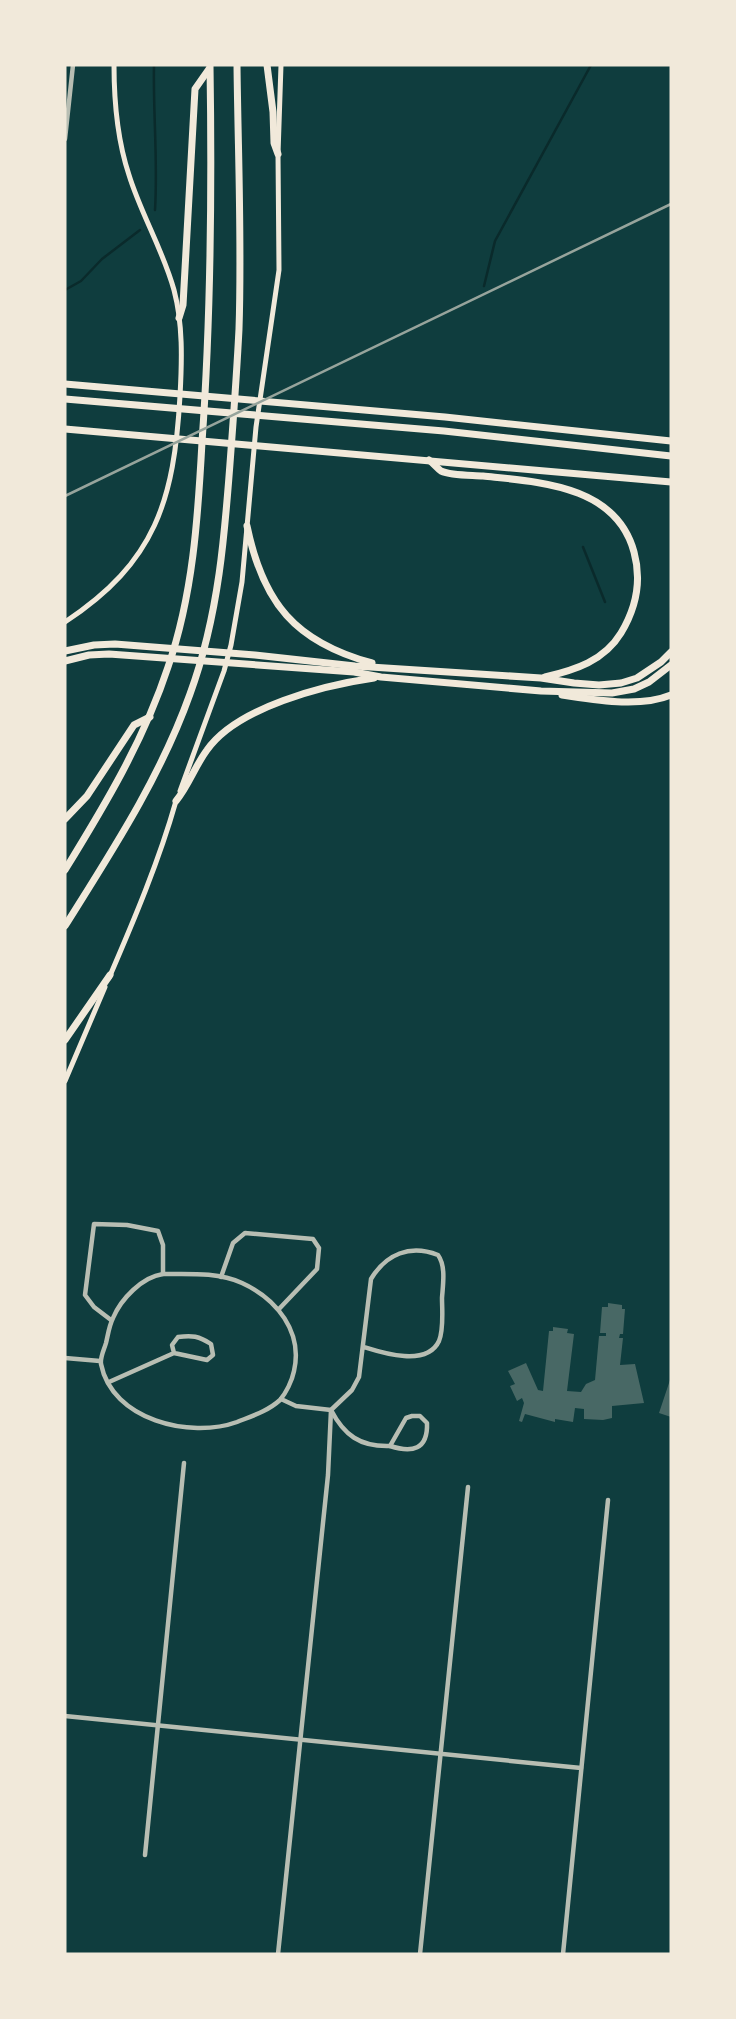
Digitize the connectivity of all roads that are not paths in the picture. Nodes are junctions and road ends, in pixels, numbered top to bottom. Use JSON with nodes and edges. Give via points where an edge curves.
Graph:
{"nodes":[{"id":1,"x":73,"y":65,"type":"edge"},
{"id":2,"x":114,"y":65,"type":"edge"},
{"id":3,"x":237,"y":65,"type":"edge"},
{"id":4,"x":267,"y":65,"type":"edge"},
{"id":5,"x":281,"y":65,"type":"edge"},
{"id":6,"x":210,"y":66,"type":"edge"},
{"id":7,"x":65,"y":139,"type":"edge"},
{"id":8,"x":278,"y":154,"type":"junction"},
{"id":9,"x":179,"y":318,"type":"junction"},
{"id":10,"x":65,"y":384,"type":"edge"},
{"id":11,"x":65,"y":399,"type":"edge"},
{"id":12,"x":65,"y":429,"type":"edge"},
{"id":13,"x":671,"y":440,"type":"edge"},
{"id":14,"x":671,"y":456,"type":"edge"},
{"id":15,"x":429,"y":460,"type":"junction"},
{"id":16,"x":671,"y":482,"type":"edge"},
{"id":17,"x":247,"y":526,"type":"junction"},
{"id":18,"x":65,"y":622,"type":"edge"},
{"id":19,"x":65,"y":651,"type":"edge"},
{"id":20,"x":671,"y":652,"type":"edge"},
{"id":21,"x":65,"y":661,"type":"edge"},
{"id":22,"x":671,"y":665,"type":"edge"},
{"id":23,"x":383,"y":666,"type":"junction"},
{"id":24,"x":382,"y":677,"type":"junction"},
{"id":25,"x":541,"y":678,"type":"junction"},
{"id":26,"x":541,"y":691,"type":"junction"},
{"id":27,"x":671,"y":695,"type":"edge"},
{"id":28,"x":150,"y":716,"type":"junction"},
{"id":29,"x":176,"y":801,"type":"junction"},
{"id":30,"x":65,"y":819,"type":"edge"},
{"id":31,"x":65,"y":870,"type":"edge"},
{"id":32,"x":65,"y":926,"type":"edge"},
{"id":33,"x":110,"y":975,"type":"junction"},
{"id":34,"x":65,"y":1040,"type":"edge"},
{"id":35,"x":65,"y":1081,"type":"edge"},
{"id":36,"x":163,"y":1274,"type":"junction"},
{"id":37,"x":221,"y":1277,"type":"junction"},
{"id":38,"x":279,"y":1310,"type":"junction"},
{"id":39,"x":111,"y":1320,"type":"junction"},
{"id":40,"x":363,"y":1347,"type":"junction"},
{"id":41,"x":174,"y":1353,"type":"junction"},
{"id":42,"x":65,"y":1358,"type":"edge"},
{"id":43,"x":100,"y":1362,"type":"junction"},
{"id":44,"x":109,"y":1382,"type":"junction"},
{"id":45,"x":281,"y":1399,"type":"junction"},
{"id":46,"x":331,"y":1410,"type":"junction"},
{"id":47,"x":390,"y":1446,"type":"junction"},
{"id":48,"x":184,"y":1463,"type":"dead end"},
{"id":49,"x":468,"y":1487,"type":"dead end"},
{"id":50,"x":608,"y":1500,"type":"dead end"},
{"id":51,"x":65,"y":1716,"type":"edge"},
{"id":52,"x":158,"y":1725,"type":"junction"},
{"id":53,"x":300,"y":1738,"type":"junction"},
{"id":54,"x":441,"y":1753,"type":"junction"},
{"id":55,"x":581,"y":1768,"type":"junction"},
{"id":56,"x":145,"y":1856,"type":"dead end"},
{"id":57,"x":278,"y":1954,"type":"edge"},
{"id":58,"x":420,"y":1954,"type":"edge"},
{"id":59,"x":563,"y":1954,"type":"edge"}],
"edges":[{"from":1,"to":7,"type":"street"},
{"from":2,"to":9,"type":"main road","via":[[114,106],[123,154],[167,267]]},
{"from":3,"to":32,"type":"highway","via":[[239,328],[219,583],[191,693],[170,746],[145,797]]},
{"from":4,"to":8,"type":"highway"},
{"from":5,"to":8,"type":"main road"},
{"from":6,"to":9,"type":"highway","via":[[195,89]]},
{"from":6,"to":28,"type":"highway","via":[[209,321],[197,515],[182,615]]},
{"from":8,"to":17,"type":"main road","via":[[279,270]]},
{"from":9,"to":18,"type":"main road","via":[[181,372],[174,464],[160,515],[116,582]]},
{"from":10,"to":13,"type":"highway"},
{"from":11,"to":14,"type":"highway","via":[[444,431]]},
{"from":12,"to":15,"type":"highway"},
{"from":15,"to":16,"type":"highway"},
{"from":15,"to":25,"type":"highway","via":[[443,472],[545,483],[581,493],[618,522],[632,546],[637,592],[618,638],[592,662]]},
{"from":17,"to":23,"type":"highway","via":[[259,573],[287,617],[341,653]]},
{"from":17,"to":29,"type":"main road","via":[[231,645]]},
{"from":19,"to":23,"type":"highway","via":[[94,645],[135,645]]},
{"from":20,"to":25,"type":"highway","via":[[650,670],[621,683]]},
{"from":21,"to":24,"type":"highway","via":[[89,655],[133,655]]},
{"from":22,"to":26,"type":"highway","via":[[634,689],[612,693]]},
{"from":23,"to":25,"type":"highway"},
{"from":24,"to":26,"type":"highway"},
{"from":24,"to":29,"type":"highway","via":[[317,689],[242,719],[206,750]]},
{"from":26,"to":27,"type":"highway","via":[[634,702]]},
{"from":28,"to":30,"type":"highway","via":[[134,725],[87,796]]},
{"from":28,"to":31,"type":"highway"},
{"from":29,"to":33,"type":"main road"},
{"from":33,"to":34,"type":"highway"},
{"from":33,"to":35,"type":"main road"},
{"from":36,"to":37,"type":"street"},
{"from":36,"to":39,"type":"street","via":[[145,1281],[123,1300]]},
{"from":36,"to":39,"type":"street","via":[[158,1231],[94,1224],[85,1295]]},
{"from":37,"to":38,"type":"street","via":[[243,1284]]},
{"from":37,"to":38,"type":"street","via":[[233,1243],[245,1233],[313,1239],[319,1248],[317,1269]]},
{"from":38,"to":45,"type":"street","via":[[290,1326],[297,1358]]},
{"from":39,"to":43,"type":"street"},
{"from":40,"to":40,"type":"street","via":[[391,1356],[416,1356],[435,1346],[440,1339],[442,1308],[443,1268],[438,1255],[426,1250],[402,1252],[377,1269],[371,1279]]},
{"from":40,"to":46,"type":"street","via":[[359,1377]]},
{"from":41,"to":41,"type":"street","via":[[207,1360],[213,1355],[211,1344],[188,1336],[178,1337],[172,1345]]},
{"from":41,"to":44,"type":"street"},
{"from":42,"to":43,"type":"street"},
{"from":43,"to":44,"type":"street"},
{"from":44,"to":45,"type":"street","via":[[142,1416],[199,1428],[239,1421]]},
{"from":45,"to":46,"type":"street","via":[[296,1406]]},
{"from":46,"to":47,"type":"street","via":[[341,1429],[360,1441]]},
{"from":46,"to":53,"type":"street"},
{"from":47,"to":47,"type":"street","via":[[415,1449],[427,1436],[427,1423],[419,1416],[406,1418]]},
{"from":48,"to":52,"type":"street"},
{"from":49,"to":54,"type":"street"},
{"from":50,"to":55,"type":"street"},
{"from":51,"to":52,"type":"street"},
{"from":52,"to":53,"type":"street"},
{"from":52,"to":56,"type":"street"},
{"from":53,"to":54,"type":"street"},
{"from":53,"to":57,"type":"street"},
{"from":54,"to":55,"type":"street"},
{"from":54,"to":58,"type":"street"},
{"from":55,"to":59,"type":"street"}]}
